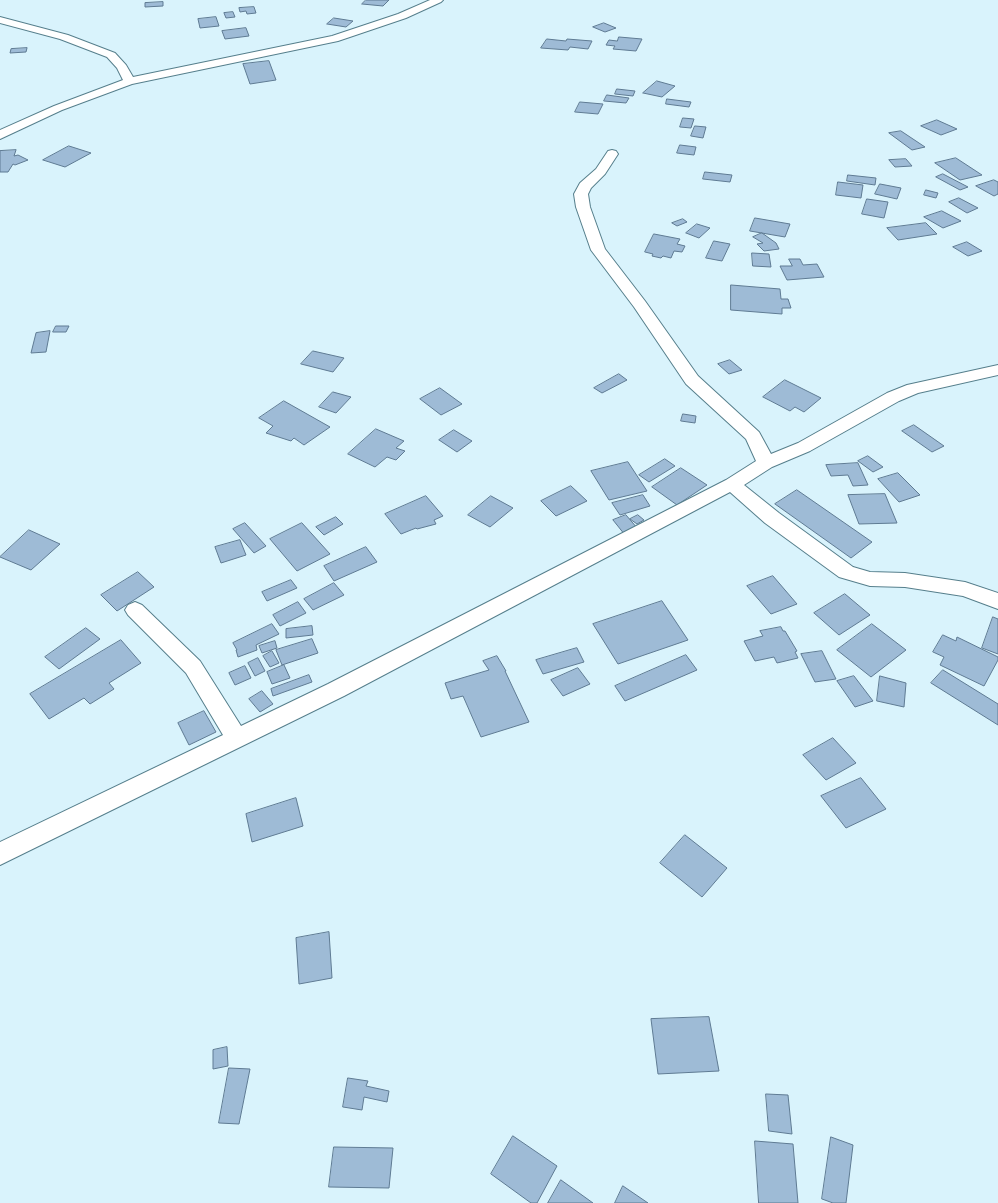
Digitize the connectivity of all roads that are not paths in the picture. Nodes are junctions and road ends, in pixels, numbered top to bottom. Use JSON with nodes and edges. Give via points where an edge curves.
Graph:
{"nodes":[{"id":1,"x":438,"y":0,"type":"edge"},
{"id":2,"x":0,"y":20,"type":"edge"},
{"id":3,"x":129,"y":81,"type":"junction"},
{"id":4,"x":0,"y":135,"type":"edge"},
{"id":5,"x":612,"y":154,"type":"dead end"},
{"id":6,"x":998,"y":370,"type":"edge"},
{"id":7,"x":766,"y":463,"type":"junction"},
{"id":8,"x":732,"y":484,"type":"junction"},
{"id":9,"x":998,"y":601,"type":"edge"},
{"id":10,"x":135,"y":610,"type":"dead end"},
{"id":11,"x":237,"y":739,"type":"junction"},
{"id":12,"x":0,"y":854,"type":"edge"}],
"edges":[{"from":1,"to":3,"type":"street","via":[[402,16],[334,39]]},
{"from":2,"to":3,"type":"street","via":[[64,37],[111,55],[122,67]]},
{"from":3,"to":4,"type":"street","via":[[58,108]]},
{"from":5,"to":7,"type":"street","via":[[581,194],[598,250],[640,304],[692,380],[753,436]]},
{"from":6,"to":7,"type":"street","via":[[900,394],[804,447]]},
{"from":7,"to":8,"type":"street"},
{"from":8,"to":9,"type":"street","via":[[772,518],[846,572],[870,579],[905,580],[965,589]]},
{"from":8,"to":11,"type":"street"},
{"from":10,"to":11,"type":"street","via":[[193,667]]},
{"from":11,"to":12,"type":"street"}]}
